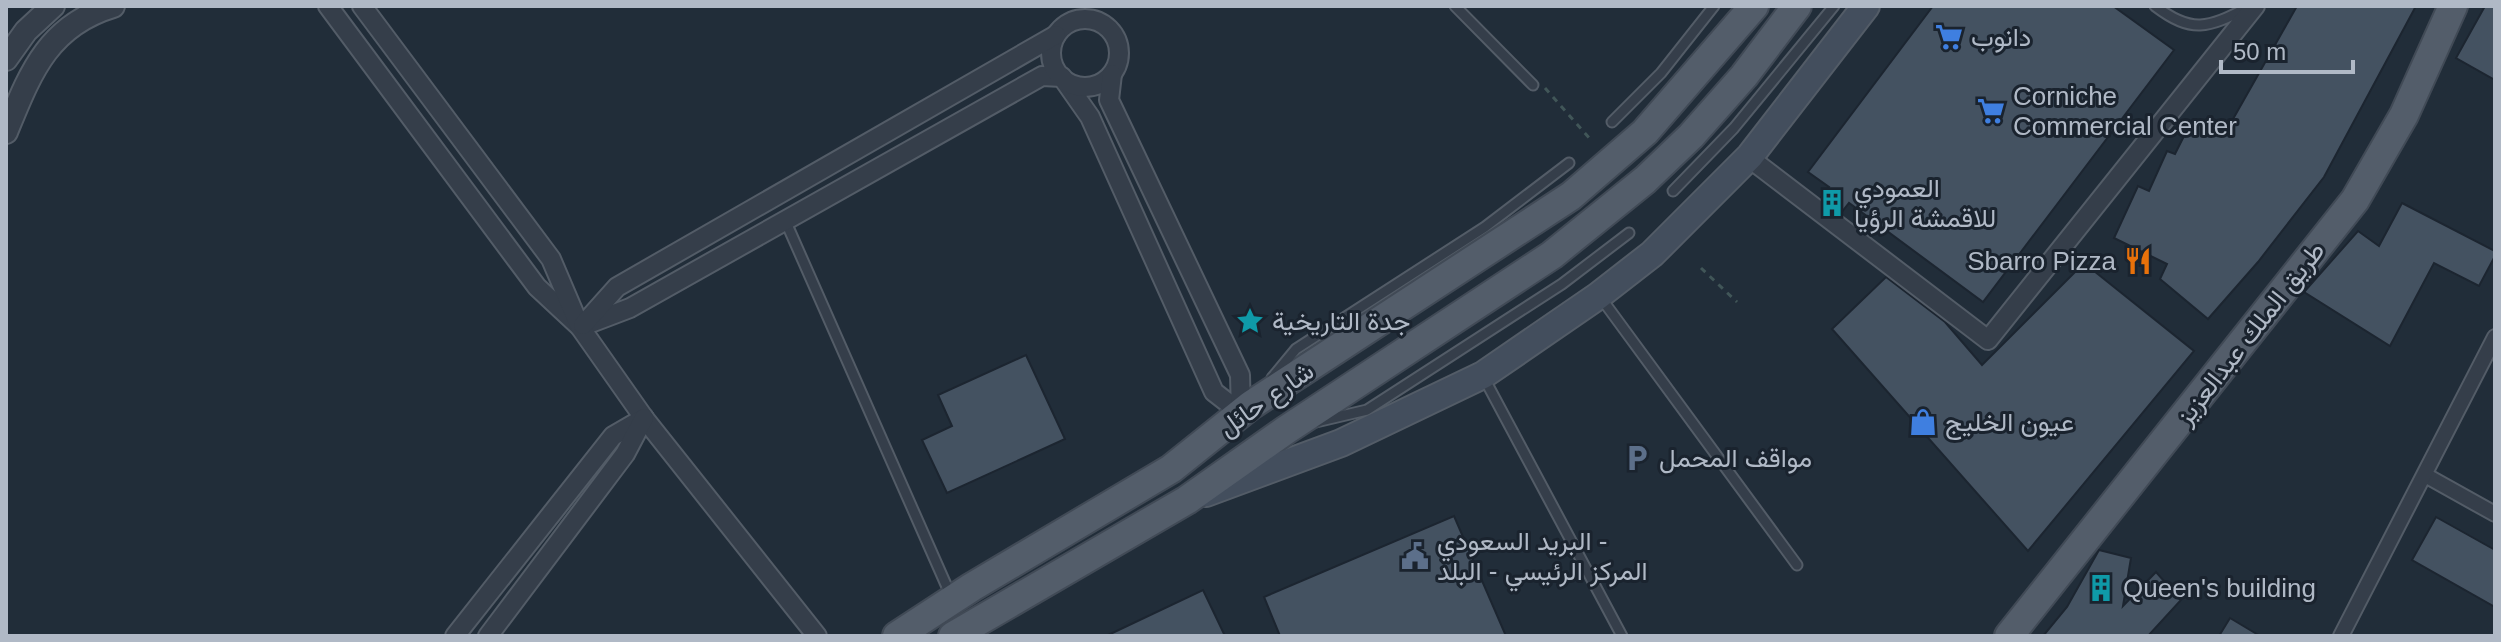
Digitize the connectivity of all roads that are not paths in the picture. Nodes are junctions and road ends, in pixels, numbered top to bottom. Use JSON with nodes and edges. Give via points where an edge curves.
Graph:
{"nodes":[{"id":1,"x":53,"y":6,"type":"edge"},
{"id":2,"x":113,"y":6,"type":"edge"},
{"id":3,"x":328,"y":6,"type":"edge"},
{"id":4,"x":362,"y":6,"type":"edge"},
{"id":5,"x":1060,"y":6,"type":"edge"},
{"id":6,"x":1091,"y":6,"type":"edge"},
{"id":7,"x":1455,"y":6,"type":"edge"},
{"id":8,"x":1714,"y":6,"type":"edge"},
{"id":9,"x":1754,"y":6,"type":"edge"},
{"id":10,"x":1797,"y":6,"type":"edge"},
{"id":11,"x":1834,"y":6,"type":"edge"},
{"id":12,"x":1866,"y":6,"type":"edge"},
{"id":13,"x":2155,"y":6,"type":"edge"},
{"id":14,"x":2252,"y":6,"type":"edge"},
{"id":15,"x":2453,"y":6,"type":"edge"},
{"id":16,"x":1103,"y":24,"type":"junction"},
{"id":17,"x":1060,"y":31,"type":"junction"},
{"id":18,"x":6,"y":59,"type":"edge"},
{"id":19,"x":1112,"y":74,"type":"junction"},
{"id":20,"x":1062,"y":77,"type":"junction"},
{"id":21,"x":1533,"y":85,"type":"dead end"},
{"id":22,"x":1612,"y":122,"type":"dead end"},
{"id":23,"x":6,"y":132,"type":"edge"},
{"id":24,"x":1748,"y":157,"type":"junction"},
{"id":25,"x":1569,"y":163,"type":"dead end"},
{"id":26,"x":1673,"y":191,"type":"dead end"},
{"id":27,"x":785,"y":220,"type":"junction"},
{"id":28,"x":1629,"y":233,"type":"dead end"},
{"id":29,"x":1598,"y":296,"type":"junction"},
{"id":30,"x":580,"y":327,"type":"junction"},
{"id":31,"x":2495,"y":337,"type":"edge"},
{"id":32,"x":1483,"y":375,"type":"junction"},
{"id":33,"x":1246,"y":409,"type":"junction"},
{"id":34,"x":644,"y":418,"type":"junction"},
{"id":35,"x":1286,"y":430,"type":"junction"},
{"id":36,"x":2425,"y":475,"type":"junction"},
{"id":37,"x":1187,"y":500,"type":"junction"},
{"id":38,"x":2495,"y":514,"type":"edge"},
{"id":39,"x":1797,"y":565,"type":"dead end"},
{"id":40,"x":953,"y":600,"type":"junction"},
{"id":41,"x":455,"y":636,"type":"edge"},
{"id":42,"x":488,"y":636,"type":"edge"},
{"id":43,"x":817,"y":636,"type":"edge"},
{"id":44,"x":897,"y":636,"type":"edge"},
{"id":45,"x":953,"y":636,"type":"edge"},
{"id":46,"x":1622,"y":636,"type":"edge"},
{"id":47,"x":2009,"y":636,"type":"edge"},
{"id":48,"x":2341,"y":636,"type":"edge"}],
"edges":[{"from":1,"to":18,"type":"street"},
{"from":2,"to":23,"type":"street","via":[[64,33],[33,65]]},
{"from":3,"to":30,"type":"street","via":[[537,287]]},
{"from":4,"to":30,"type":"street","via":[[551,259]]},
{"from":5,"to":17,"type":"street"},
{"from":6,"to":16,"type":"street"},
{"from":7,"to":21,"type":"lane"},
{"from":8,"to":22,"type":"lane","via":[[1661,73]]},
{"from":9,"to":33,"type":"main road","name":"شارع حائل","via":[[1645,132],[1571,196]]},
{"from":10,"to":35,"type":"main road","name":"شارع حائل","via":[[1733,88],[1645,180],[1552,255]]},
{"from":11,"to":26,"type":"lane","via":[[1734,128]]},
{"from":12,"to":24,"type":"main road"},
{"from":13,"to":14,"type":"lane","via":[[2174,21],[2210,28]]},
{"from":14,"to":24,"type":"street","via":[[1988,340]]},
{"from":15,"to":47,"type":"main road","name":"طريق الملك عبدالعزيز","via":[[2404,115],[2355,200]]},
{"from":16,"to":17,"type":"street","via":[[1083,19]]},
{"from":16,"to":19,"type":"street","via":[[1117,41],[1118,64]]},
{"from":17,"to":20,"type":"street","via":[[1052,56]]},
{"from":17,"to":30,"type":"street","via":[[617,287]]},
{"from":19,"to":20,"type":"street","via":[[1082,87]]},
{"from":19,"to":33,"type":"street","via":[[1109,100],[1240,375]]},
{"from":20,"to":27,"type":"street","via":[[1042,76]]},
{"from":20,"to":33,"type":"street","via":[[1090,117],[1214,392]]},
{"from":24,"to":29,"type":"main road","via":[[1652,254]]},
{"from":25,"to":33,"type":"lane","via":[[1485,227],[1296,349]]},
{"from":27,"to":30,"type":"street","via":[[630,308]]},
{"from":27,"to":40,"type":"lane"},
{"from":28,"to":35,"type":"lane","via":[[1562,284],[1367,410]]},
{"from":29,"to":32,"type":"main road"},
{"from":29,"to":39,"type":"lane"},
{"from":30,"to":34,"type":"street"},
{"from":31,"to":36,"type":"street"},
{"from":32,"to":37,"type":"main road","via":[[1341,443]]},
{"from":32,"to":46,"type":"lane"},
{"from":33,"to":40,"type":"main road","name":"شارع حائل","via":[[1171,469]]},
{"from":34,"to":41,"type":"street","via":[[613,436]]},
{"from":34,"to":42,"type":"street","via":[[625,454]]},
{"from":34,"to":43,"type":"street"},
{"from":35,"to":37,"type":"main road","name":"شارع حائل"},
{"from":36,"to":38,"type":"street"},
{"from":36,"to":48,"type":"street"},
{"from":37,"to":45,"type":"main road","name":"شارع حائل"},
{"from":40,"to":44,"type":"main road","name":"شارع حائل"}]}
